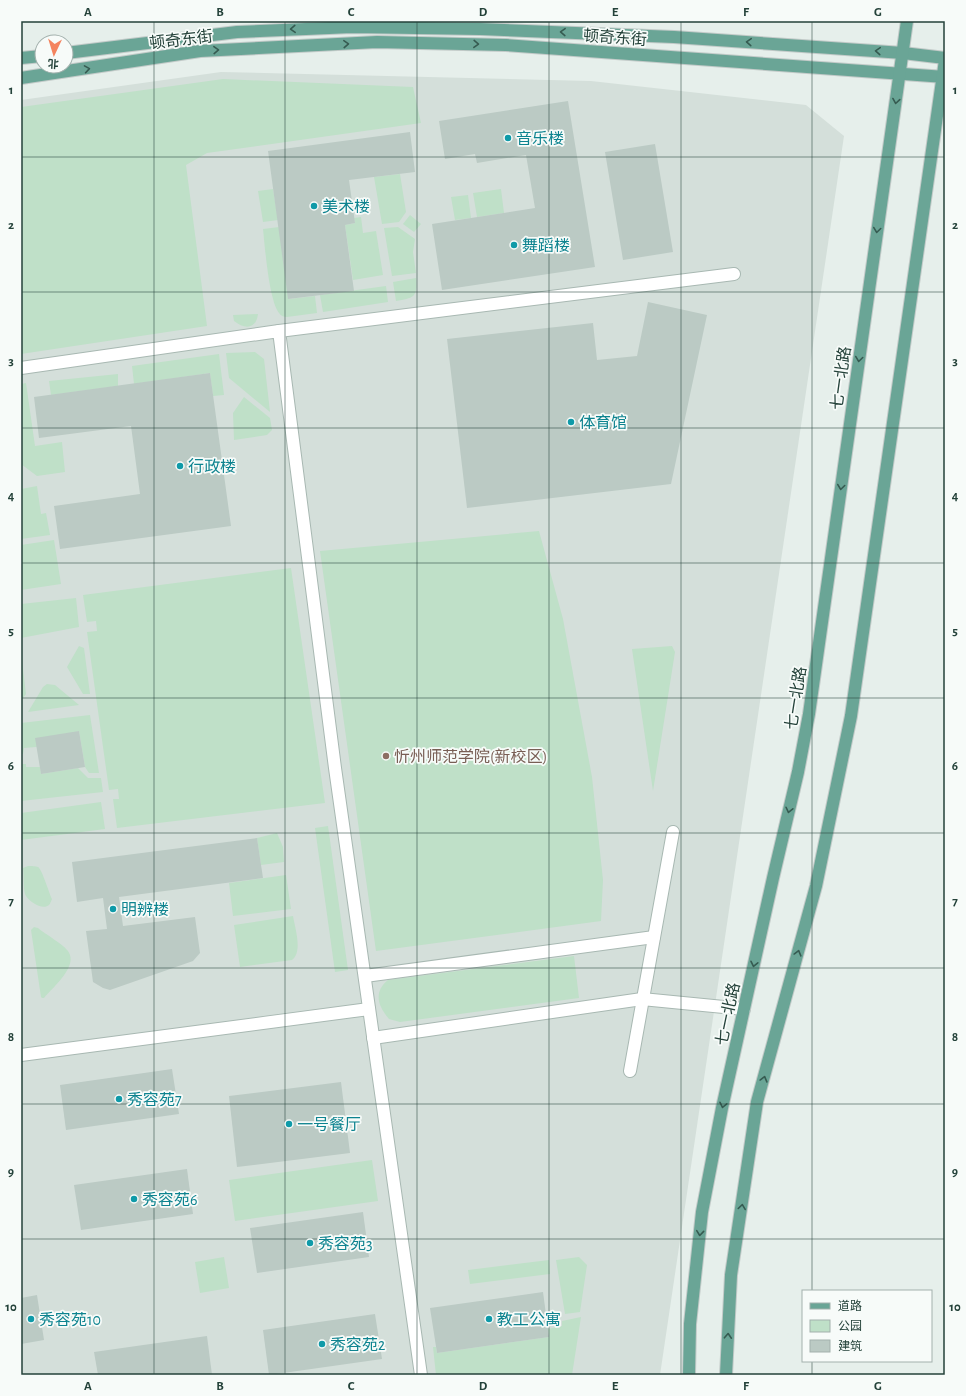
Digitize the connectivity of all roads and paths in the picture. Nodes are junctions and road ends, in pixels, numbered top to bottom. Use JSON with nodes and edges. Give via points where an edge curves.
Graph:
{"nodes":[{"id":1,"x":907,"y":21,"type":"edge"},
{"id":2,"x":74,"y":52,"type":"edge"},
{"id":3,"x":903,"y":53,"type":"junction"},
{"id":4,"x":34,"y":57,"type":"edge"},
{"id":5,"x":21,"y":58,"type":"edge"},
{"id":6,"x":945,"y":59,"type":"edge"},
{"id":7,"x":900,"y":74,"type":"junction"},
{"id":8,"x":944,"y":77,"type":"edge"},
{"id":9,"x":21,"y":78,"type":"edge"},
{"id":10,"x":734,"y":274,"type":"dead end"},
{"id":11,"x":279,"y":331,"type":"junction"},
{"id":12,"x":21,"y":368,"type":"edge"},
{"id":13,"x":673,"y":832,"type":"dead end"},
{"id":14,"x":654,"y":937,"type":"junction"},
{"id":15,"x":365,"y":976,"type":"junction"},
{"id":16,"x":642,"y":999,"type":"junction"},
{"id":17,"x":369,"y":1009,"type":"junction"},
{"id":18,"x":744,"y":1009,"type":"junction"},
{"id":19,"x":373,"y":1038,"type":"junction"},
{"id":20,"x":21,"y":1055,"type":"edge"},
{"id":21,"x":630,"y":1071,"type":"dead end"},
{"id":22,"x":421,"y":1375,"type":"edge"},
{"id":23,"x":689,"y":1375,"type":"edge"},
{"id":24,"x":726,"y":1375,"type":"edge"}],
"edges":[{"from":1,"to":3,"type":"main road","name":"七一北路"},
{"from":3,"to":2,"type":"main road","name":"顿奇东街","one_way":true,"via":[[674,37],[352,27],[237,32]]},
{"from":3,"to":6,"type":"main road","name":"顿奇东街"},
{"from":3,"to":7,"type":"main road","name":"七一北路"},
{"from":4,"to":5,"type":"main road"},
{"from":6,"to":8,"type":"main road"},
{"from":7,"to":8,"type":"main road","name":"顿奇东街"},
{"from":9,"to":7,"type":"main road","name":"顿奇东街","one_way":true,"via":[[200,51],[377,42],[506,45]]},
{"from":7,"to":18,"type":"main road","name":"七一北路","one_way":true,"via":[[809,714]]},
{"from":24,"to":8,"type":"main road","one_way":true,"via":[[731,1275],[757,1102],[816,886],[851,716]]},
{"from":10,"to":11,"type":"street"},
{"from":11,"to":12,"type":"street"},
{"from":11,"to":15,"type":"street","via":[[335,768]]},
{"from":13,"to":14,"type":"street"},
{"from":14,"to":15,"type":"street"},
{"from":14,"to":16,"type":"street"},
{"from":15,"to":17,"type":"street"},
{"from":16,"to":18,"type":"street"},
{"from":16,"to":19,"type":"street"},
{"from":16,"to":21,"type":"street"},
{"from":17,"to":19,"type":"street"},
{"from":17,"to":20,"type":"street"},
{"from":18,"to":23,"type":"main road","name":"七一北路","one_way":true,"via":[[702,1212],[690,1324]]},
{"from":19,"to":22,"type":"street"}]}
